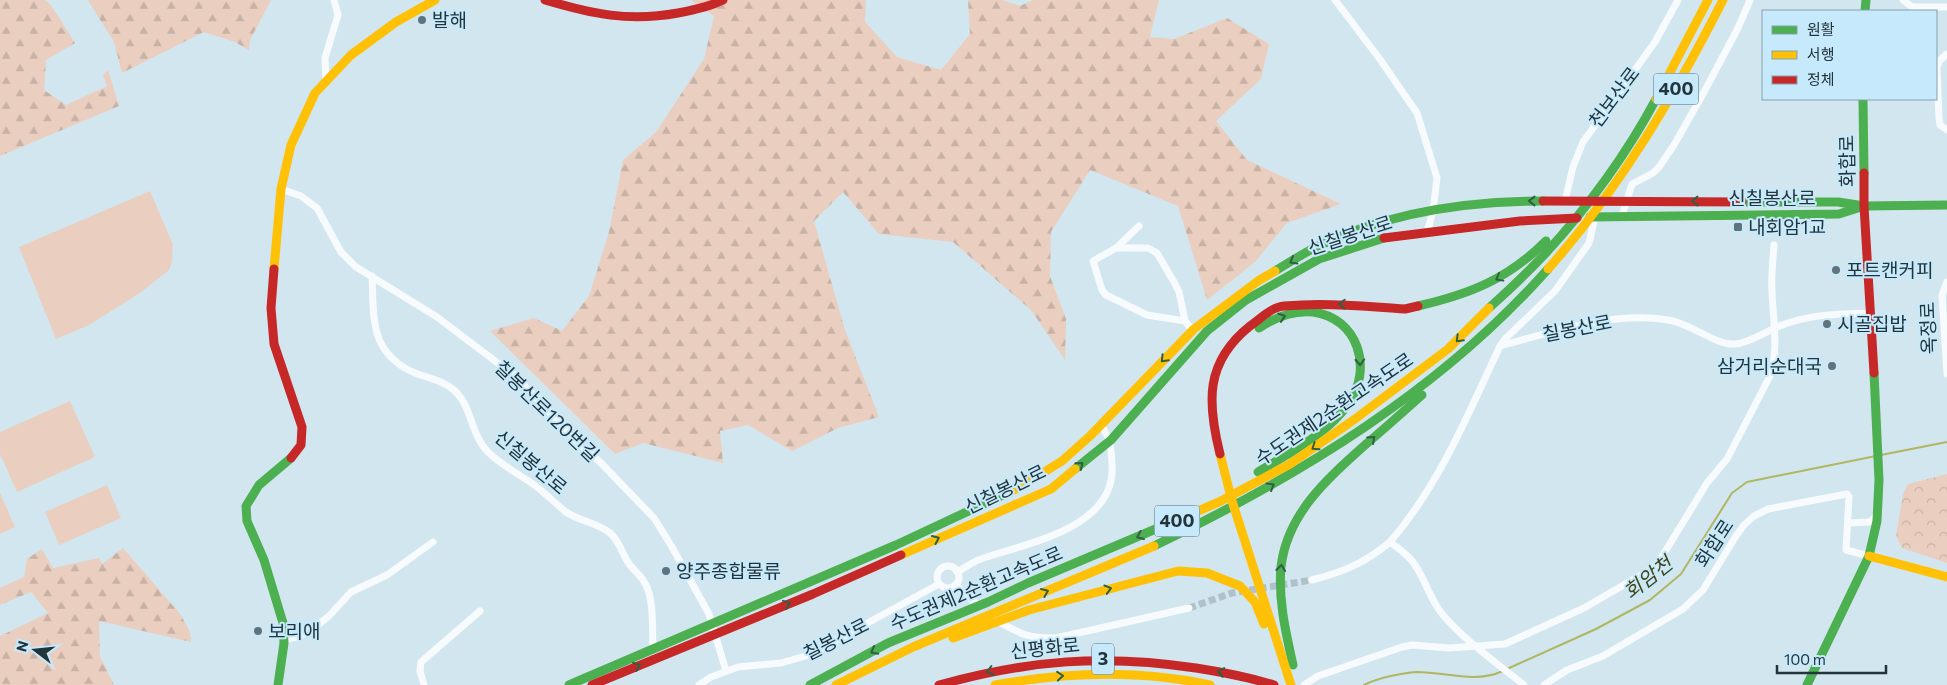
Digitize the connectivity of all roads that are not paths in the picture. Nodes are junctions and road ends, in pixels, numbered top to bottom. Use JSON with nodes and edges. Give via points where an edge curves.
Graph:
{"nodes":[{"id":1,"x":334,"y":0,"type":"edge"},
{"id":2,"x":435,"y":0,"type":"edge"},
{"id":3,"x":545,"y":0,"type":"edge"},
{"id":4,"x":723,"y":0,"type":"edge"},
{"id":5,"x":1335,"y":0,"type":"edge"},
{"id":6,"x":1678,"y":0,"type":"edge"},
{"id":7,"x":1708,"y":0,"type":"edge"},
{"id":8,"x":1723,"y":0,"type":"edge"},
{"id":9,"x":1750,"y":0,"type":"edge"},
{"id":10,"x":1903,"y":0,"type":"edge"},
{"id":11,"x":1947,"y":7,"type":"edge"},
{"id":12,"x":1947,"y":54,"type":"edge"},
{"id":13,"x":326,"y":82,"type":"junction"},
{"id":14,"x":1862,"y":100,"type":"edge"},
{"id":15,"x":1650,"y":110,"type":"junction"},
{"id":16,"x":1947,"y":130,"type":"edge"},
{"id":17,"x":282,"y":189,"type":"junction"},
{"id":18,"x":1565,"y":201,"type":"junction"},
{"id":19,"x":1626,"y":201,"type":"junction"},
{"id":20,"x":1947,"y":204,"type":"edge"},
{"id":21,"x":1864,"y":206,"type":"junction"},
{"id":22,"x":1433,"y":211,"type":"junction"},
{"id":23,"x":1622,"y":216,"type":"junction"},
{"id":24,"x":1595,"y":217,"type":"junction"},
{"id":25,"x":1139,"y":226,"type":"dead end"},
{"id":26,"x":1427,"y":232,"type":"junction"},
{"id":27,"x":1774,"y":245,"type":"dead end"},
{"id":28,"x":1116,"y":248,"type":"junction"},
{"id":29,"x":1541,"y":252,"type":"junction"},
{"id":30,"x":372,"y":276,"type":"junction"},
{"id":31,"x":1947,"y":282,"type":"edge"},
{"id":32,"x":1513,"y":306,"type":"junction"},
{"id":33,"x":1871,"y":313,"type":"junction"},
{"id":34,"x":1185,"y":321,"type":"junction"},
{"id":35,"x":1776,"y":328,"type":"junction"},
{"id":36,"x":1192,"y":330,"type":"junction"},
{"id":37,"x":1500,"y":346,"type":"junction"},
{"id":38,"x":1947,"y":374,"type":"edge"},
{"id":39,"x":1101,"y":425,"type":"junction"},
{"id":40,"x":1110,"y":440,"type":"junction"},
{"id":41,"x":1225,"y":459,"type":"junction"},
{"id":42,"x":1193,"y":514,"type":"junction"},
{"id":43,"x":1877,"y":515,"type":"junction"},
{"id":44,"x":1848,"y":523,"type":"junction"},
{"id":45,"x":433,"y":542,"type":"dead end"},
{"id":46,"x":1390,"y":542,"type":"junction"},
{"id":47,"x":1869,"y":556,"type":"junction"},
{"id":48,"x":957,"y":572,"type":"junction"},
{"id":49,"x":1947,"y":577,"type":"edge"},
{"id":50,"x":1312,"y":580,"type":"tunnel mouth"},
{"id":51,"x":939,"y":584,"type":"junction"},
{"id":52,"x":955,"y":585,"type":"junction"},
{"id":53,"x":1189,"y":608,"type":"tunnel mouth"},
{"id":54,"x":480,"y":611,"type":"dead end"},
{"id":55,"x":1274,"y":619,"type":"junction"},
{"id":56,"x":712,"y":624,"type":"junction"},
{"id":57,"x":715,"y":634,"type":"junction"},
{"id":58,"x":284,"y":640,"type":"junction"},
{"id":59,"x":1475,"y":646,"type":"junction"},
{"id":60,"x":653,"y":649,"type":"junction"},
{"id":61,"x":881,"y":660,"type":"junction"},
{"id":62,"x":726,"y":671,"type":"junction"},
{"id":63,"x":1271,"y":684,"type":"edge"},
{"id":64,"x":278,"y":685,"type":"edge"},
{"id":65,"x":424,"y":685,"type":"edge"},
{"id":66,"x":569,"y":685,"type":"edge"},
{"id":67,"x":592,"y":685,"type":"edge"},
{"id":68,"x":699,"y":685,"type":"edge"},
{"id":69,"x":810,"y":685,"type":"edge"},
{"id":70,"x":836,"y":685,"type":"edge"},
{"id":71,"x":939,"y":685,"type":"edge"},
{"id":72,"x":995,"y":685,"type":"edge"},
{"id":73,"x":1210,"y":685,"type":"edge"},
{"id":74,"x":1290,"y":685,"type":"edge"},
{"id":75,"x":1299,"y":685,"type":"edge"},
{"id":76,"x":1304,"y":685,"type":"edge"},
{"id":77,"x":1524,"y":685,"type":"edge"},
{"id":78,"x":1544,"y":685,"type":"edge"},
{"id":79,"x":1807,"y":685,"type":"edge"}],
"edges":[{"from":1,"to":13,"type":"street","via":[[338,15],[325,58]]},
{"from":2,"to":13,"type":"main road","via":[[396,22],[351,55]]},
{"from":3,"to":4,"type":"main road","via":[[596,15],[634,19],[680,13]]},
{"from":5,"to":22,"type":"street","via":[[1417,113],[1437,178]]},
{"from":6,"to":18,"type":"street","name":"천보산로","via":[[1655,42],[1582,142]]},
{"from":7,"to":15,"type":"main road","name":"수도권제2순환고속도로","number":"400"},
{"from":8,"to":32,"type":"main road","name":"수도권제2순환고속도로","number":"400","via":[[1672,95],[1624,174],[1556,261]]},
{"from":9,"to":19,"type":"street","via":[[1727,51],[1674,145],[1652,173],[1632,184]]},
{"from":10,"to":11,"type":"street","via":[[1912,7]]},
{"from":12,"to":16,"type":"street","via":[[1937,68],[1940,125]]},
{"from":13,"to":17,"type":"main road","via":[[316,93],[291,145]]},
{"from":14,"to":21,"type":"main road","name":"화합로"},
{"from":15,"to":29,"type":"main road"},
{"from":15,"to":29,"type":"main road","name":"수도권제2순환고속도로","number":"400","via":[[1588,204]]},
{"from":17,"to":30,"type":"street","name":"칠봉산로120번길","via":[[301,196],[317,208],[341,252],[356,267]]},
{"from":17,"to":58,"type":"main road","via":[[276,223],[271,308],[274,344],[302,427],[301,445],[292,458],[259,485],[246,506],[247,522],[264,560],[283,623]]},
{"from":18,"to":19,"type":"main road","name":"신칠봉산로"},
{"from":18,"to":22,"type":"main road","name":"신칠봉산로","one_way":true,"via":[[1507,201]]},
{"from":21,"to":19,"type":"main road","name":"신칠봉산로","one_way":true,"via":[[1838,202]]},
{"from":19,"to":23,"type":"street"},
{"from":20,"to":21,"type":"main road"},
{"from":21,"to":23,"type":"main road","name":"신칠봉산로","via":[[1839,214]]},
{"from":21,"to":33,"type":"main road","name":"화합로"},
{"from":22,"to":26,"type":"street"},
{"from":22,"to":36,"type":"main road","name":"신칠봉산로","one_way":true,"via":[[1367,226],[1314,248],[1258,281]]},
{"from":23,"to":24,"type":"main road","name":"신칠봉산로"},
{"from":24,"to":26,"type":"main road","name":"신칠봉산로","via":[[1520,221]]},
{"from":24,"to":37,"type":"street","via":[[1589,243],[1556,291]]},
{"from":25,"to":28,"type":"street"},
{"from":26,"to":40,"type":"main road","name":"신칠봉산로","via":[[1390,236],[1319,259],[1246,300],[1207,331]]},
{"from":27,"to":35,"type":"street","via":[[1772,289]]},
{"from":28,"to":34,"type":"street","via":[[1148,248],[1157,253],[1179,292]]},
{"from":28,"to":34,"type":"street","via":[[1093,261],[1104,292],[1147,315]]},
{"from":29,"to":41,"type":"main road","one_way":true,"via":[[1492,282],[1448,300],[1405,309],[1297,304],[1279,307],[1266,314],[1233,342],[1220,360],[1215,376],[1211,394],[1212,422]]},
{"from":29,"to":42,"type":"main road","name":"수도권제2순환고속도로","number":"400","one_way":true,"via":[[1448,349],[1290,464]]},
{"from":30,"to":56,"type":"street","name":"칠봉산로120번길","via":[[437,317],[497,361],[601,463],[663,530]]},
{"from":30,"to":60,"type":"street","name":"신칠봉산로","via":[[375,331],[393,359],[455,391],[487,451],[567,512],[605,529],[615,538],[649,591]]},
{"from":31,"to":38,"type":"street","name":"옥정로","via":[[1942,296]]},
{"from":55,"to":32,"type":"main road","one_way":true,"via":[[1282,556],[1314,494],[1467,355]]},
{"from":61,"to":32,"type":"main road","name":"수도권제2순환고속도로","number":"400","one_way":true,"via":[[1150,548],[1266,489],[1383,415],[1461,353]]},
{"from":33,"to":35,"type":"street","name":"칠봉산로","via":[[1820,315]]},
{"from":33,"to":43,"type":"main road","name":"화합로","via":[[1878,433]]},
{"from":34,"to":36,"type":"street"},
{"from":35,"to":37,"type":"street","name":"칠봉산로","via":[[1733,344],[1680,322],[1636,318],[1565,329]]},
{"from":35,"to":59,"type":"street","via":[[1770,376],[1727,459],[1707,483],[1653,568],[1584,608],[1505,644]]},
{"from":36,"to":39,"type":"main road","name":"신칠봉산로","one_way":true},
{"from":37,"to":46,"type":"street","via":[[1445,464]]},
{"from":39,"to":40,"type":"street"},
{"from":39,"to":56,"type":"main road","name":"신칠봉산로","via":[[1062,461],[1020,487],[896,545]]},
{"from":40,"to":48,"type":"street","via":[[1112,482],[1105,499],[1095,510],[1063,531],[978,560]]},
{"from":57,"to":40,"type":"main road","name":"신칠봉산로","one_way":true,"via":[[1051,489]]},
{"from":41,"to":42,"type":"main road","one_way":true,"via":[[1220,389],[1224,371],[1240,344],[1261,326],[1293,314],[1318,313],[1340,323],[1354,338],[1362,366],[1348,403],[1326,427]]},
{"from":41,"to":55,"type":"main road"},
{"from":42,"to":69,"type":"main road","name":"수도권제2순환고속도로","number":"400","one_way":true,"via":[[888,643]]},
{"from":43,"to":44,"type":"street","via":[[1870,522]]},
{"from":43,"to":47,"type":"main road"},
{"from":44,"to":47,"type":"street","name":"화합로","via":[[1846,550]]},
{"from":44,"to":78,"type":"street","name":"화합로","via":[[1850,498],[1845,493],[1768,509],[1754,516],[1736,536],[1703,590],[1683,609],[1603,656],[1567,670]]},
{"from":45,"to":58,"type":"street","via":[[387,575],[350,592],[329,616],[309,632]]},
{"from":46,"to":50,"type":"street","via":[[1356,566]]},
{"from":46,"to":59,"type":"street","via":[[1409,557],[1443,615]]},
{"from":47,"to":49,"type":"main road"},
{"from":47,"to":79,"type":"main road"},
{"from":48,"to":51,"type":"street","via":[[948,567],[942,568],[937,577]]},
{"from":48,"to":52,"type":"street"},
{"from":51,"to":52,"type":"street","via":[[948,588]]},
{"from":51,"to":62,"type":"street","name":"칠봉산로","via":[[809,655],[781,663]]},
{"from":52,"to":53,"type":"street","via":[[994,619],[1036,638],[1064,636]]},
{"from":54,"to":65,"type":"street","via":[[421,662]]},
{"from":61,"to":55,"type":"main road","one_way":true,"via":[[1029,610],[1178,571],[1207,573],[1240,586]]},
{"from":55,"to":74,"type":"main road"},
{"from":55,"to":75,"type":"main road"},
{"from":56,"to":57,"type":"street","name":"칠봉산로120번길"},
{"from":56,"to":60,"type":"main road","name":"신칠봉산로"},
{"from":57,"to":62,"type":"street","name":"칠봉산로120번길"},
{"from":67,"to":57,"type":"main road","name":"신칠봉산로","one_way":true},
{"from":58,"to":64,"type":"main road"},
{"from":59,"to":76,"type":"street","via":[[1402,646],[1318,676]]},
{"from":59,"to":77,"type":"street"},
{"from":60,"to":66,"type":"main road","name":"신칠봉산로"},
{"from":61,"to":70,"type":"main road","name":"수도권제2순환고속도로","number":"400"},
{"from":62,"to":68,"type":"street","name":"칠봉산로"},
{"from":63,"to":71,"type":"main road","name":"신평화로","number":"3","one_way":true,"via":[[1185,666],[1074,658],[996,670]]},
{"from":72,"to":73,"type":"main road","name":"신평화로","number":"3","one_way":true,"via":[[1047,677],[1103,674],[1152,675]]}]}
